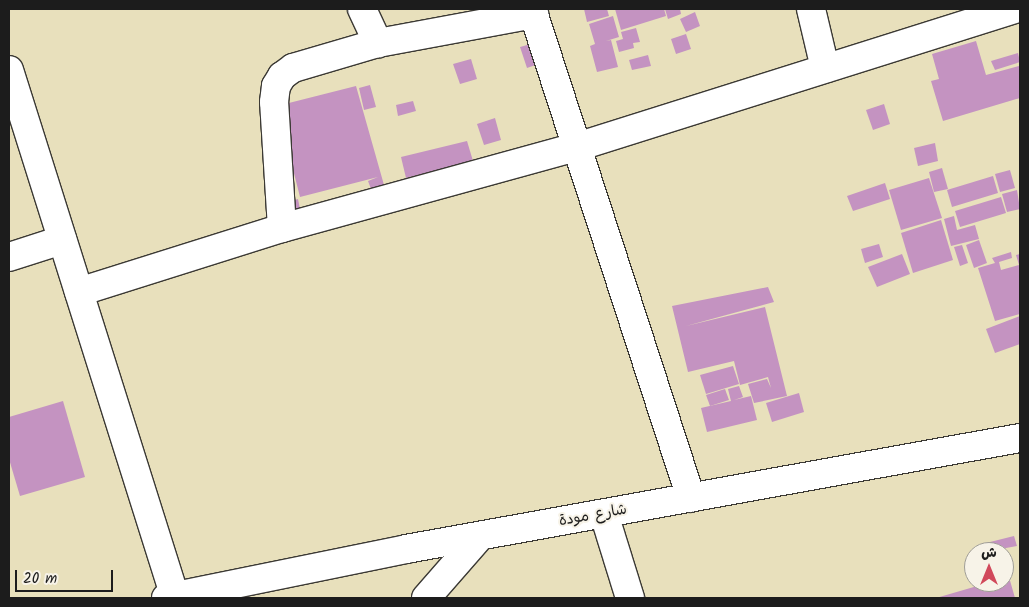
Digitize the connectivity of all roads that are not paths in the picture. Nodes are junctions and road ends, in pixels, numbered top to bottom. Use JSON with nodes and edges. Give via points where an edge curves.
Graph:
{"nodes":[{"id":1,"x":362,"y":9,"type":"edge"},
{"id":2,"x":811,"y":9,"type":"edge"},
{"id":3,"x":1014,"y":9,"type":"edge"},
{"id":4,"x":533,"y":11,"type":"edge"},
{"id":5,"x":378,"y":43,"type":"junction"},
{"id":6,"x":825,"y":68,"type":"junction"},
{"id":7,"x":9,"y":70,"type":"edge"},
{"id":8,"x":577,"y":146,"type":"junction"},
{"id":9,"x":282,"y":228,"type":"junction"},
{"id":10,"x":62,"y":240,"type":"junction"},
{"id":11,"x":9,"y":257,"type":"edge"},
{"id":12,"x":80,"y":292,"type":"junction"},
{"id":13,"x":1020,"y":438,"type":"edge"},
{"id":14,"x":691,"y":498,"type":"junction"},
{"id":15,"x":604,"y":514,"type":"junction"},
{"id":16,"x":480,"y":536,"type":"junction"},
{"id":17,"x":171,"y":597,"type":"edge"},
{"id":18,"x":426,"y":598,"type":"edge"},
{"id":19,"x":630,"y":598,"type":"edge"}],
"edges":[{"from":1,"to":5,"type":"street"},
{"from":2,"to":6,"type":"street"},
{"from":3,"to":6,"type":"street"},
{"from":4,"to":5,"type":"street"},
{"from":4,"to":8,"type":"street"},
{"from":5,"to":9,"type":"street","via":[[293,68],[276,86],[274,102]]},
{"from":6,"to":8,"type":"street"},
{"from":7,"to":10,"type":"street"},
{"from":8,"to":9,"type":"street"},
{"from":8,"to":14,"type":"street"},
{"from":9,"to":12,"type":"street"},
{"from":10,"to":11,"type":"street"},
{"from":10,"to":12,"type":"street"},
{"from":12,"to":17,"type":"street"},
{"from":13,"to":14,"type":"street","name":"شارع مودة"},
{"from":14,"to":15,"type":"street","name":"شارع مودة"},
{"from":15,"to":16,"type":"street","name":"شارع مودة"},
{"from":15,"to":19,"type":"street"},
{"from":16,"to":17,"type":"street","name":"شارع مودة"},
{"from":16,"to":18,"type":"street"}]}
